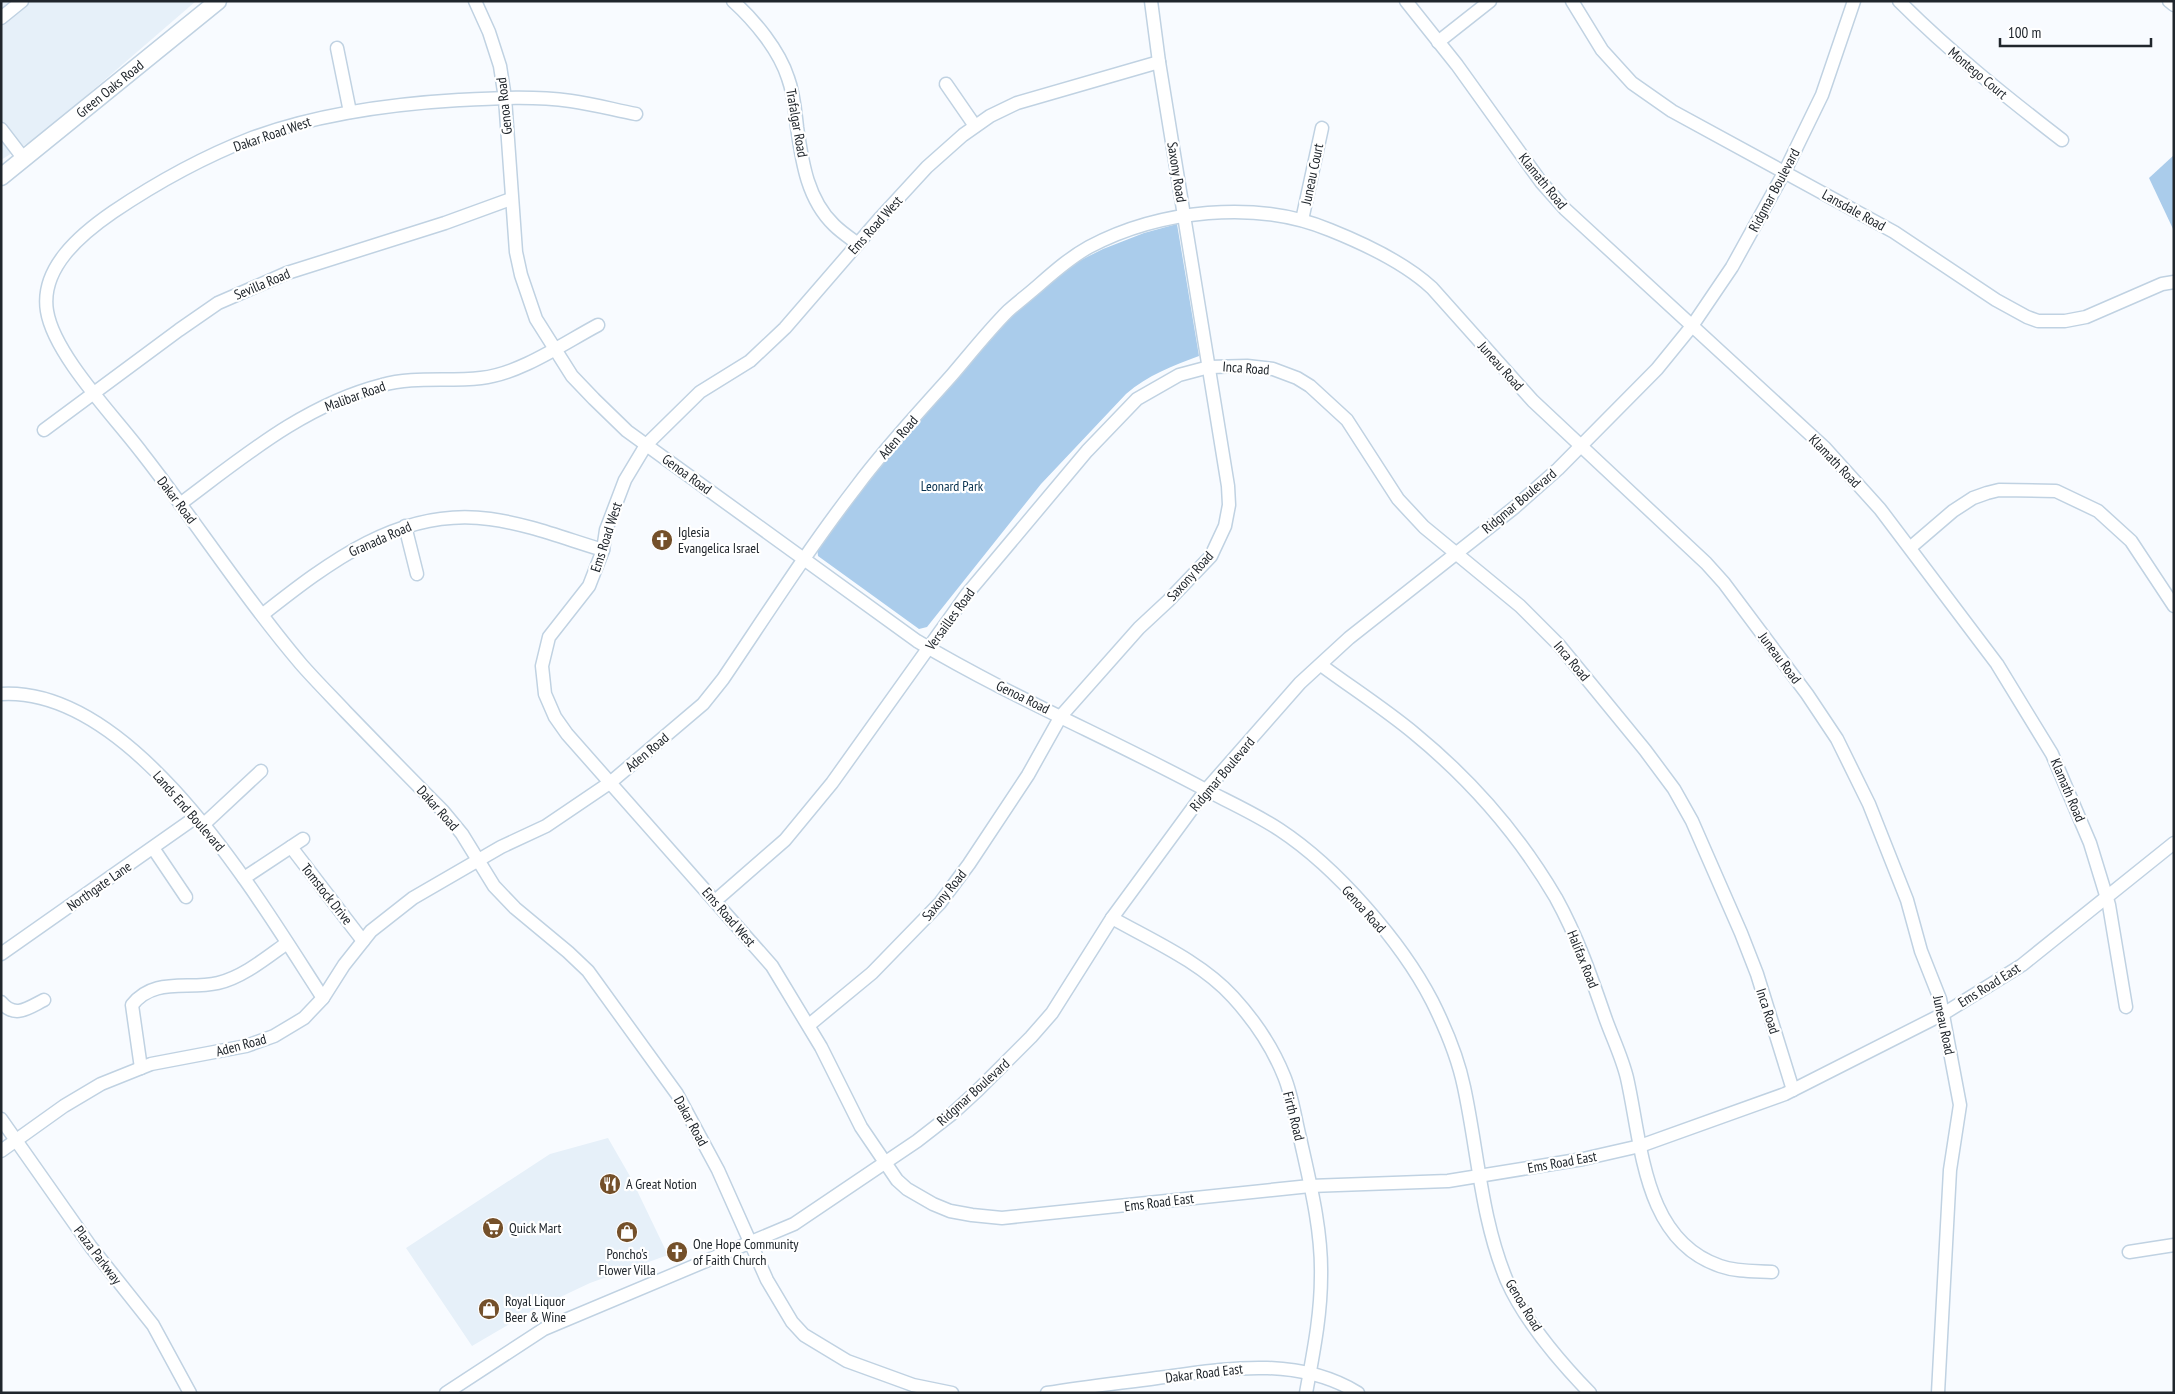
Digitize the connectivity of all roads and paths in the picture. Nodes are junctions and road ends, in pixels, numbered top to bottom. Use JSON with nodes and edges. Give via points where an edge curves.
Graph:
{"nodes":[{"id":1,"x":22,"y":1,"type":"edge"},
{"id":2,"x":218,"y":1,"type":"edge"},
{"id":3,"x":475,"y":1,"type":"edge"},
{"id":4,"x":733,"y":1,"type":"edge"},
{"id":5,"x":1151,"y":1,"type":"edge"},
{"id":6,"x":1406,"y":1,"type":"edge"},
{"id":7,"x":1490,"y":1,"type":"edge"},
{"id":8,"x":1572,"y":1,"type":"edge"},
{"id":9,"x":1854,"y":1,"type":"edge"},
{"id":10,"x":1898,"y":1,"type":"edge"},
{"id":11,"x":2170,"y":1,"type":"edge"},
{"id":12,"x":2174,"y":5,"type":"edge"},
{"id":13,"x":1,"y":18,"type":"edge"},
{"id":14,"x":1438,"y":42,"type":"junction"},
{"id":15,"x":337,"y":48,"type":"dead end"},
{"id":16,"x":1159,"y":62,"type":"junction"},
{"id":17,"x":946,"y":84,"type":"dead end"},
{"id":18,"x":505,"y":98,"type":"junction"},
{"id":19,"x":350,"y":112,"type":"junction"},
{"id":20,"x":636,"y":114,"type":"dead end"},
{"id":21,"x":975,"y":126,"type":"junction"},
{"id":22,"x":1322,"y":128,"type":"dead end"},
{"id":23,"x":1,"y":129,"type":"edge"},
{"id":24,"x":2062,"y":140,"type":"dead end"},
{"id":25,"x":24,"y":159,"type":"junction"},
{"id":26,"x":1785,"y":172,"type":"junction"},
{"id":27,"x":1,"y":177,"type":"edge"},
{"id":28,"x":511,"y":199,"type":"junction"},
{"id":29,"x":1185,"y":217,"type":"junction"},
{"id":30,"x":1302,"y":220,"type":"junction"},
{"id":31,"x":858,"y":244,"type":"junction"},
{"id":32,"x":2174,"y":282,"type":"edge"},
{"id":33,"x":598,"y":325,"type":"dead end"},
{"id":34,"x":1692,"y":326,"type":"junction"},
{"id":35,"x":554,"y":349,"type":"junction"},
{"id":36,"x":1209,"y":367,"type":"junction"},
{"id":37,"x":94,"y":393,"type":"junction"},
{"id":38,"x":44,"y":430,"type":"dead end"},
{"id":39,"x":646,"y":445,"type":"junction"},
{"id":40,"x":1582,"y":446,"type":"junction"},
{"id":41,"x":180,"y":504,"type":"junction"},
{"id":42,"x":405,"y":526,"type":"junction"},
{"id":43,"x":1911,"y":547,"type":"junction"},
{"id":44,"x":603,"y":550,"type":"junction"},
{"id":45,"x":1457,"y":553,"type":"junction"},
{"id":46,"x":804,"y":559,"type":"junction"},
{"id":47,"x":417,"y":574,"type":"dead end"},
{"id":48,"x":2174,"y":606,"type":"edge"},
{"id":49,"x":262,"y":615,"type":"junction"},
{"id":50,"x":928,"y":648,"type":"junction"},
{"id":51,"x":1321,"y":665,"type":"junction"},
{"id":52,"x":1,"y":694,"type":"edge"},
{"id":53,"x":1062,"y":716,"type":"junction"},
{"id":54,"x":261,"y":771,"type":"dead end"},
{"id":55,"x":611,"y":782,"type":"junction"},
{"id":56,"x":1206,"y":790,"type":"junction"},
{"id":57,"x":199,"y":821,"type":"junction"},
{"id":58,"x":303,"y":839,"type":"dead end"},
{"id":59,"x":2174,"y":843,"type":"edge"},
{"id":60,"x":291,"y":847,"type":"junction"},
{"id":61,"x":153,"y":848,"type":"junction"},
{"id":62,"x":478,"y":860,"type":"junction"},
{"id":63,"x":244,"y":878,"type":"junction"},
{"id":64,"x":186,"y":897,"type":"dead end"},
{"id":65,"x":2107,"y":897,"type":"junction"},
{"id":66,"x":714,"y":901,"type":"junction"},
{"id":67,"x":1112,"y":918,"type":"junction"},
{"id":68,"x":363,"y":941,"type":"junction"},
{"id":69,"x":287,"y":943,"type":"junction"},
{"id":70,"x":1,"y":954,"type":"edge"},
{"id":71,"x":322,"y":998,"type":"junction"},
{"id":72,"x":44,"y":1000,"type":"dead end"},
{"id":73,"x":1,"y":1002,"type":"edge"},
{"id":74,"x":2126,"y":1007,"type":"dead end"},
{"id":75,"x":1943,"y":1014,"type":"junction"},
{"id":76,"x":809,"y":1025,"type":"junction"},
{"id":77,"x":141,"y":1068,"type":"junction"},
{"id":78,"x":1793,"y":1090,"type":"junction"},
{"id":79,"x":1,"y":1119,"type":"edge"},
{"id":80,"x":16,"y":1141,"type":"junction"},
{"id":81,"x":1640,"y":1146,"type":"junction"},
{"id":82,"x":1,"y":1151,"type":"edge"},
{"id":83,"x":885,"y":1163,"type":"junction"},
{"id":84,"x":1479,"y":1176,"type":"junction"},
{"id":85,"x":1310,"y":1186,"type":"junction"},
{"id":86,"x":750,"y":1242,"type":"junction"},
{"id":87,"x":2174,"y":1244,"type":"edge"},
{"id":88,"x":2129,"y":1252,"type":"dead end"},
{"id":89,"x":1772,"y":1272,"type":"dead end"},
{"id":90,"x":1310,"y":1373,"type":"junction"},
{"id":91,"x":190,"y":1393,"type":"edge"},
{"id":92,"x":446,"y":1393,"type":"edge"},
{"id":93,"x":952,"y":1393,"type":"edge"},
{"id":94,"x":1047,"y":1393,"type":"edge"},
{"id":95,"x":1306,"y":1393,"type":"edge"},
{"id":96,"x":1358,"y":1393,"type":"edge"},
{"id":97,"x":1590,"y":1393,"type":"edge"},
{"id":98,"x":1938,"y":1393,"type":"edge"}],
"edges":[{"from":1,"to":13,"type":"street"},
{"from":2,"to":25,"type":"main road","name":"Green Oaks Road"},
{"from":3,"to":18,"type":"street","name":"Genoa Road","via":[[500,66]]},
{"from":4,"to":31,"type":"street","name":"Trafalgar Road","via":[[780,59],[788,78],[806,178],[813,195],[834,225]]},
{"from":5,"to":16,"type":"street","name":"Saxony Road"},
{"from":6,"to":14,"type":"street","name":"Klamath Road"},
{"from":7,"to":14,"type":"street"},
{"from":8,"to":26,"type":"street","name":"Lansdale Road","via":[[1602,50],[1632,83],[1672,111]]},
{"from":9,"to":26,"type":"street","name":"Ridgmar Boulevard","via":[[1822,95]]},
{"from":10,"to":24,"type":"street","name":"Montego Court","via":[[1996,90]]},
{"from":11,"to":12,"type":"street"},
{"from":14,"to":34,"type":"street","name":"Klamath Road","via":[[1541,182],[1565,209]]},
{"from":15,"to":19,"type":"street"},
{"from":16,"to":21,"type":"street","name":"Ems Road West","via":[[1018,103]]},
{"from":16,"to":29,"type":"street","name":"Saxony Road"},
{"from":17,"to":21,"type":"street"},
{"from":18,"to":19,"type":"street","name":"Dakar Road West","via":[[417,102]]},
{"from":18,"to":20,"type":"street","name":"Dakar Road West","via":[[572,101]]},
{"from":18,"to":28,"type":"street","name":"Genoa Road"},
{"from":19,"to":37,"type":"street","name":"Dakar Road West","via":[[254,138],[202,161],[143,192],[94,225],[70,247],[53,273],[46,309],[52,329],[69,359]]},
{"from":21,"to":31,"type":"street","name":"Ems Road West","via":[[928,167]]},
{"from":22,"to":30,"type":"street","name":"Juneau Court"},
{"from":23,"to":25,"type":"street"},
{"from":25,"to":27,"type":"main road","name":"Green Oaks Road"},
{"from":26,"to":32,"type":"street","name":"Lansdale Road","via":[[1894,232],[2027,317],[2065,321],[2086,317],[2162,284]]},
{"from":26,"to":34,"type":"street","name":"Ridgmar Boulevard","via":[[1736,259]]},
{"from":28,"to":35,"type":"street","name":"Genoa Road","via":[[521,275],[536,318]]},
{"from":28,"to":37,"type":"street","name":"Sevilla Road","via":[[247,289],[218,303]]},
{"from":29,"to":30,"type":"street","name":"Juneau Road","via":[[1249,211]]},
{"from":29,"to":36,"type":"street","name":"Saxony Road"},
{"from":29,"to":46,"type":"street","name":"Aden Road","via":[[1123,231],[1088,248],[1062,264],[1008,311],[858,484]]},
{"from":30,"to":40,"type":"street","name":"Juneau Road","via":[[1342,235],[1420,277],[1534,401]]},
{"from":31,"to":39,"type":"street","name":"Ems Road West","via":[[786,328],[750,361],[700,392]]},
{"from":33,"to":35,"type":"street","name":"Malibar Road"},
{"from":34,"to":40,"type":"street","name":"Ridgmar Boulevard","via":[[1657,369]]},
{"from":34,"to":43,"type":"street","name":"Klamath Road","via":[[1825,448]]},
{"from":35,"to":39,"type":"street","name":"Genoa Road","via":[[572,376],[594,399]]},
{"from":35,"to":41,"type":"street","name":"Malibar Road","via":[[522,366],[481,378],[395,382],[352,394],[305,415],[283,429]]},
{"from":36,"to":45,"type":"street","name":"Inca Road","via":[[1273,369],[1310,386],[1347,420],[1398,499],[1424,527]]},
{"from":36,"to":50,"type":"street","name":"Versailles Road","via":[[1180,375],[1137,399],[1087,450],[1030,517]]},
{"from":36,"to":53,"type":"street","name":"Saxony Road","via":[[1229,505],[1217,546],[1200,569],[1139,628]]},
{"from":37,"to":38,"type":"street","name":"Sevilla Road"},
{"from":37,"to":41,"type":"street","name":"Dakar Road"},
{"from":39,"to":44,"type":"street","name":"Ems Road West","via":[[625,480],[606,530]]},
{"from":39,"to":46,"type":"street","name":"Genoa Road"},
{"from":40,"to":45,"type":"street","name":"Ridgmar Boulevard","via":[[1515,507]]},
{"from":40,"to":75,"type":"street","name":"Juneau Road","via":[[1724,583],[1837,739],[1869,804],[1907,900]]},
{"from":41,"to":49,"type":"street","name":"Dakar Road"},
{"from":42,"to":44,"type":"street","name":"Granada Road","via":[[441,518],[489,519]]},
{"from":42,"to":47,"type":"street"},
{"from":42,"to":49,"type":"street","name":"Granada Road","via":[[336,560]]},
{"from":43,"to":48,"type":"street","via":[[1953,511],[1974,498],[1999,490],[2056,491],[2098,511],[2131,541]]},
{"from":43,"to":65,"type":"street","name":"Klamath Road","via":[[1997,664],[2052,754],[2090,843]]},
{"from":44,"to":55,"type":"street","name":"Ems Road West","via":[[589,586],[549,637],[542,666],[546,694],[556,717],[567,734]]},
{"from":45,"to":51,"type":"street","name":"Ridgmar Boulevard","via":[[1349,638]]},
{"from":45,"to":78,"type":"street","name":"Inca Road","via":[[1520,606],[1559,645],[1674,789],[1692,821],[1741,933]]},
{"from":46,"to":50,"type":"street","name":"Genoa Road"},
{"from":46,"to":55,"type":"street","name":"Aden Road","via":[[703,704]]},
{"from":49,"to":62,"type":"street","name":"Dakar Road","via":[[301,665],[443,811]]},
{"from":50,"to":53,"type":"street","name":"Genoa Road","via":[[954,664]]},
{"from":50,"to":66,"type":"street","name":"Versailles Road","via":[[832,783],[785,840]]},
{"from":51,"to":56,"type":"street","name":"Ridgmar Boulevard","via":[[1300,683]]},
{"from":51,"to":81,"type":"street","name":"Halifax Road","via":[[1414,733],[1453,768],[1483,797],[1525,851],[1556,898],[1580,945],[1626,1076]]},
{"from":52,"to":57,"type":"street","name":"Lands End Boulevard","via":[[31,696],[87,716],[120,738],[146,762]]},
{"from":53,"to":56,"type":"street","name":"Genoa Road"},
{"from":53,"to":76,"type":"street","name":"Saxony Road","via":[[1028,775],[940,904],[872,973]]},
{"from":54,"to":57,"type":"street","name":"Northgate Lane"},
{"from":55,"to":62,"type":"street","name":"Aden Road","via":[[546,826]]},
{"from":55,"to":66,"type":"street","name":"Ems Road West"},
{"from":56,"to":67,"type":"street","name":"Ridgmar Boulevard"},
{"from":56,"to":84,"type":"street","name":"Genoa Road","via":[[1279,829],[1306,850],[1377,919],[1397,947],[1432,1001],[1449,1042],[1464,1085]]},
{"from":57,"to":61,"type":"street","name":"Northgate Lane"},
{"from":57,"to":63,"type":"street","name":"Lands End Boulevard"},
{"from":58,"to":60,"type":"street"},
{"from":59,"to":65,"type":"street","name":"Ems Road East"},
{"from":60,"to":63,"type":"street"},
{"from":60,"to":68,"type":"street","name":"Tomstock Drive"},
{"from":61,"to":64,"type":"street"},
{"from":61,"to":70,"type":"street","name":"Northgate Lane"},
{"from":62,"to":68,"type":"street","name":"Aden Road","via":[[413,898]]},
{"from":62,"to":86,"type":"street","name":"Dakar Road","via":[[494,886],[515,908],[588,971],[677,1094]]},
{"from":63,"to":69,"type":"street","name":"Lands End Boulevard"},
{"from":65,"to":74,"type":"street","name":"Klamath Road"},
{"from":65,"to":75,"type":"street","name":"Ems Road East","via":[[2022,964]]},
{"from":66,"to":76,"type":"street","name":"Ems Road West","via":[[772,966]]},
{"from":67,"to":83,"type":"street","name":"Ridgmar Boulevard","via":[[1052,1013],[1031,1037],[953,1112]]},
{"from":67,"to":85,"type":"street","name":"Firth Road","via":[[1211,977],[1232,996],[1265,1038],[1284,1076]]},
{"from":68,"to":71,"type":"street","name":"Aden Road"},
{"from":69,"to":71,"type":"street","name":"Lands End Boulevard"},
{"from":69,"to":77,"type":"street","via":[[232,979],[155,988],[140,994],[132,1004]]},
{"from":71,"to":77,"type":"street","name":"Aden Road","via":[[304,1018],[274,1036],[246,1046]]},
{"from":72,"to":73,"type":"street","via":[[16,1012]]},
{"from":75,"to":78,"type":"street","name":"Ems Road East"},
{"from":75,"to":98,"type":"street","name":"Juneau Road","via":[[1960,1105],[1950,1170]]},
{"from":76,"to":83,"type":"street","name":"Ems Road West","via":[[861,1127]]},
{"from":77,"to":80,"type":"street","name":"Aden Road","via":[[101,1084]]},
{"from":78,"to":81,"type":"street","name":"Ems Road East"},
{"from":79,"to":80,"type":"street","name":"Plaza Parkway"},
{"from":80,"to":82,"type":"street","name":"Aden Road"},
{"from":80,"to":91,"type":"street","name":"Plaza Parkway","via":[[91,1247],[153,1325]]},
{"from":81,"to":84,"type":"street","name":"Ems Road East"},
{"from":81,"to":89,"type":"street","name":"Halifax Road","via":[[1655,1202],[1687,1246],[1704,1259],[1721,1266],[1739,1271]]},
{"from":83,"to":85,"type":"street","name":"Ems Road East","via":[[907,1189],[933,1204],[972,1216],[1002,1218]]},
{"from":83,"to":86,"type":"street","name":"Ridgmar Boulevard","via":[[808,1216]]},
{"from":84,"to":85,"type":"street","name":"Ems Road East","via":[[1448,1181]]},
{"from":84,"to":97,"type":"street","name":"Genoa Road","via":[[1498,1256],[1515,1297],[1551,1350]]},
{"from":85,"to":90,"type":"street","name":"Firth Road","via":[[1320,1235],[1321,1276],[1318,1326]]},
{"from":86,"to":92,"type":"street","name":"Ridgmar Boulevard","via":[[544,1329]]},
{"from":86,"to":93,"type":"street","via":[[767,1280],[792,1322],[804,1335],[847,1361],[873,1372],[913,1386]]},
{"from":87,"to":88,"type":"street"},
{"from":90,"to":94,"type":"street","name":"Dakar Road East","via":[[1260,1366]]},
{"from":90,"to":95,"type":"street","name":"Firth Road"},
{"from":90,"to":96,"type":"street","name":"Dakar Road East"}]}
